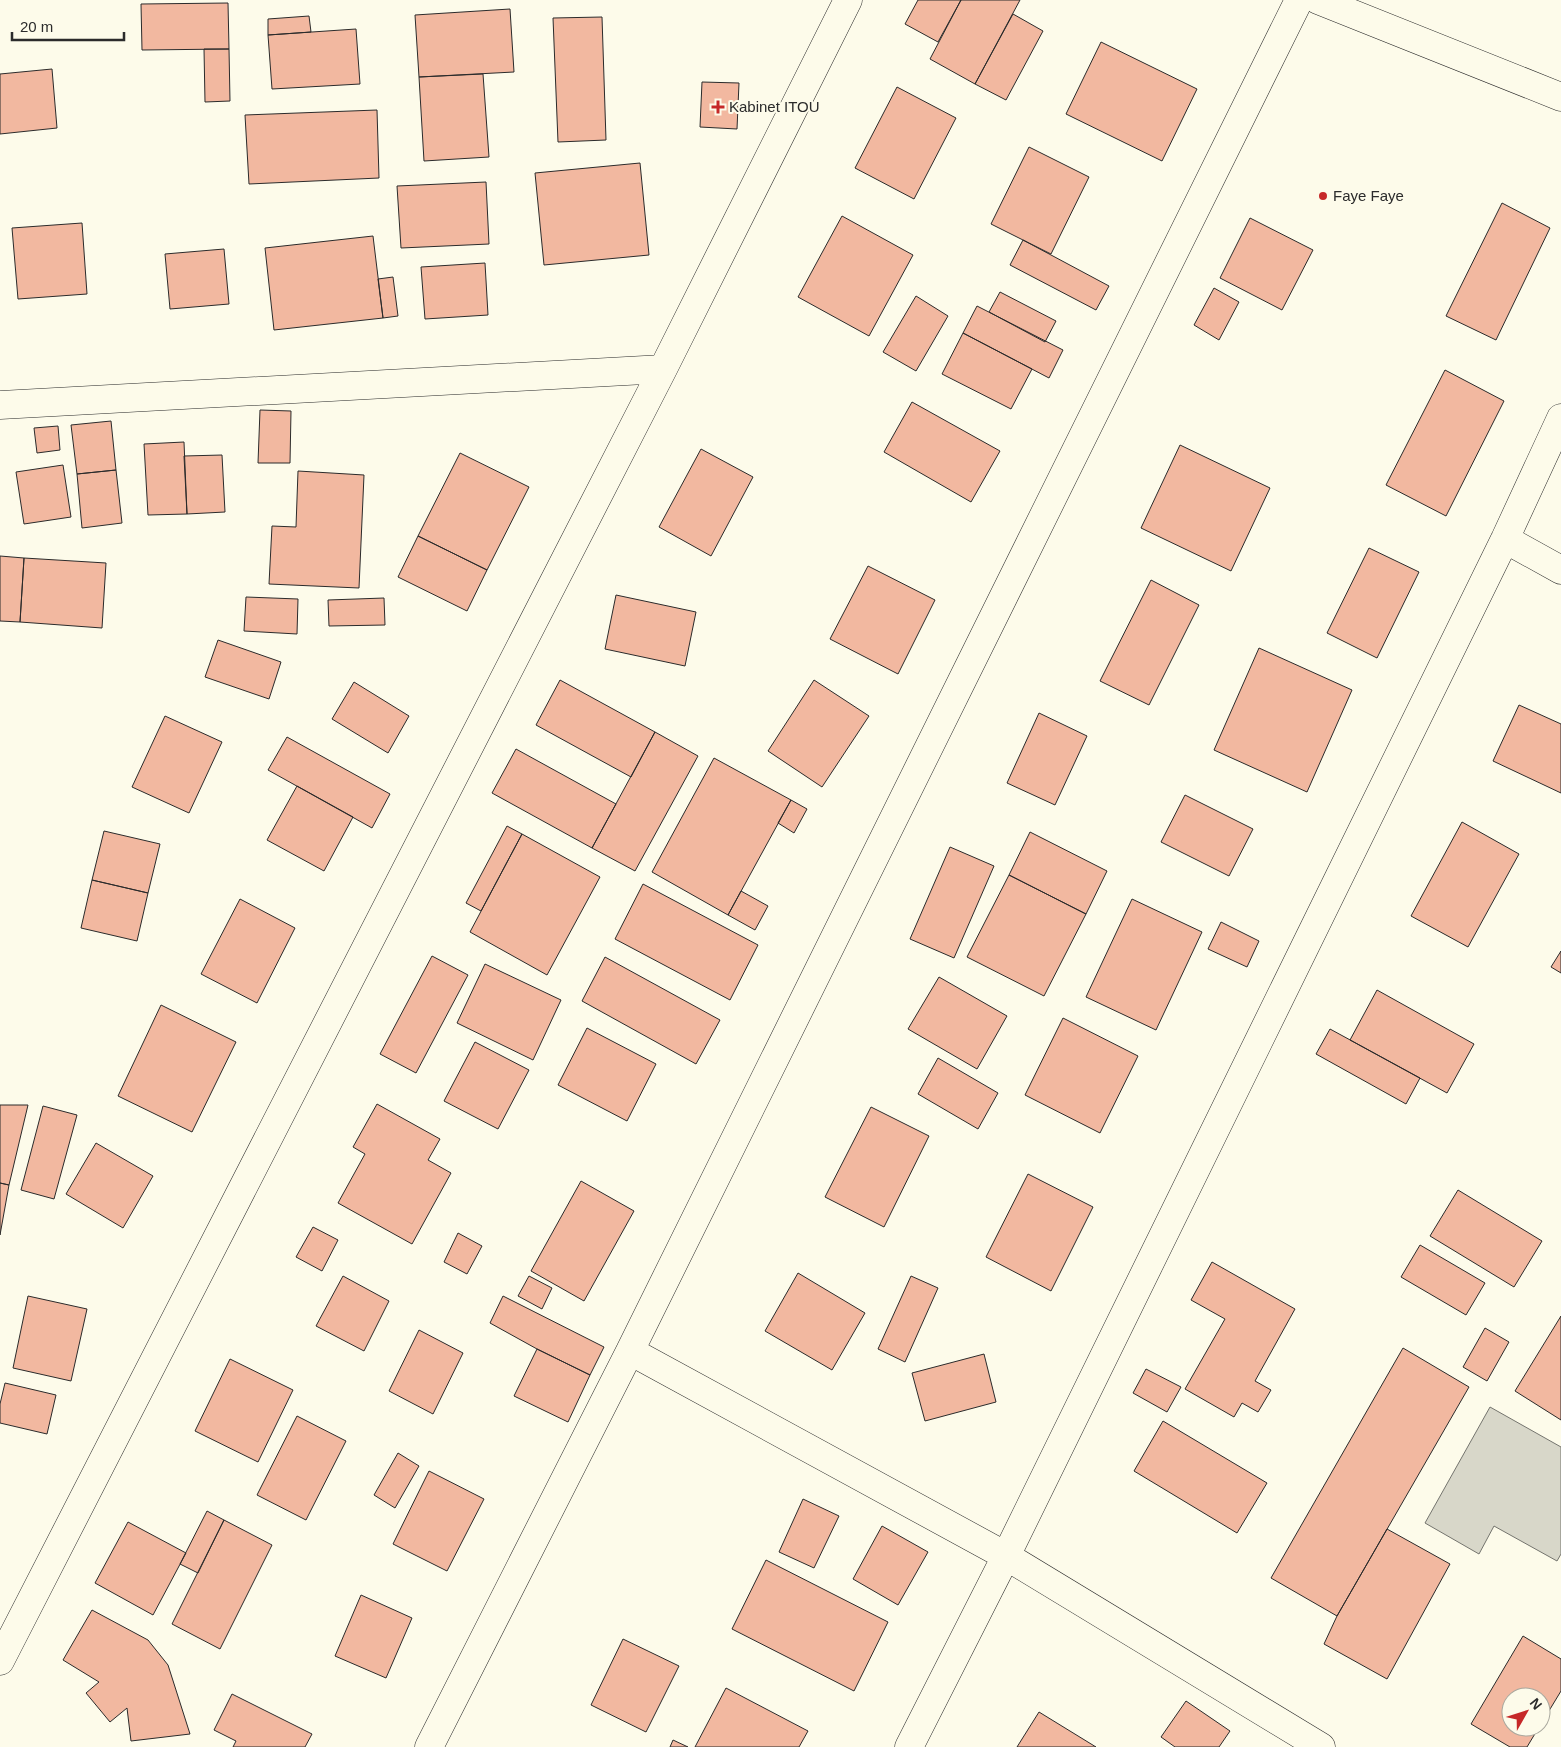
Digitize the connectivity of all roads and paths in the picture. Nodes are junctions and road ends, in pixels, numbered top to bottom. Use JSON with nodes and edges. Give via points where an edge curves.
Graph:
{"nodes":[{"id":1,"x":848,"y":0,"type":"edge"},
{"id":2,"x":1299,"y":0,"type":"edge"},
{"id":3,"x":1318,"y":0,"type":"edge"},
{"id":4,"x":1561,"y":97,"type":"edge"},
{"id":5,"x":662,"y":369,"type":"junction"},
{"id":6,"x":0,"y":405,"type":"edge"},
{"id":7,"x":1561,"y":418,"type":"edge"},
{"id":8,"x":1505,"y":539,"type":"junction"},
{"id":9,"x":1561,"y":570,"type":"edge"},
{"id":10,"x":630,"y":1351,"type":"junction"},
{"id":11,"x":1006,"y":1556,"type":"junction"},
{"id":12,"x":0,"y":1661,"type":"edge"},
{"id":13,"x":429,"y":1747,"type":"edge"},
{"id":14,"x":909,"y":1747,"type":"edge"},
{"id":15,"x":1320,"y":1747,"type":"edge"}],
"edges":[{"from":1,"to":5,"type":"street"},
{"from":2,"to":10,"type":"street"},
{"from":3,"to":4,"type":"street"},
{"from":5,"to":6,"type":"street"},
{"from":5,"to":12,"type":"street"},
{"from":7,"to":8,"type":"street"},
{"from":8,"to":9,"type":"street"},
{"from":8,"to":11,"type":"street"},
{"from":10,"to":11,"type":"street"},
{"from":10,"to":13,"type":"street"},
{"from":11,"to":14,"type":"street"},
{"from":11,"to":15,"type":"street"}]}
